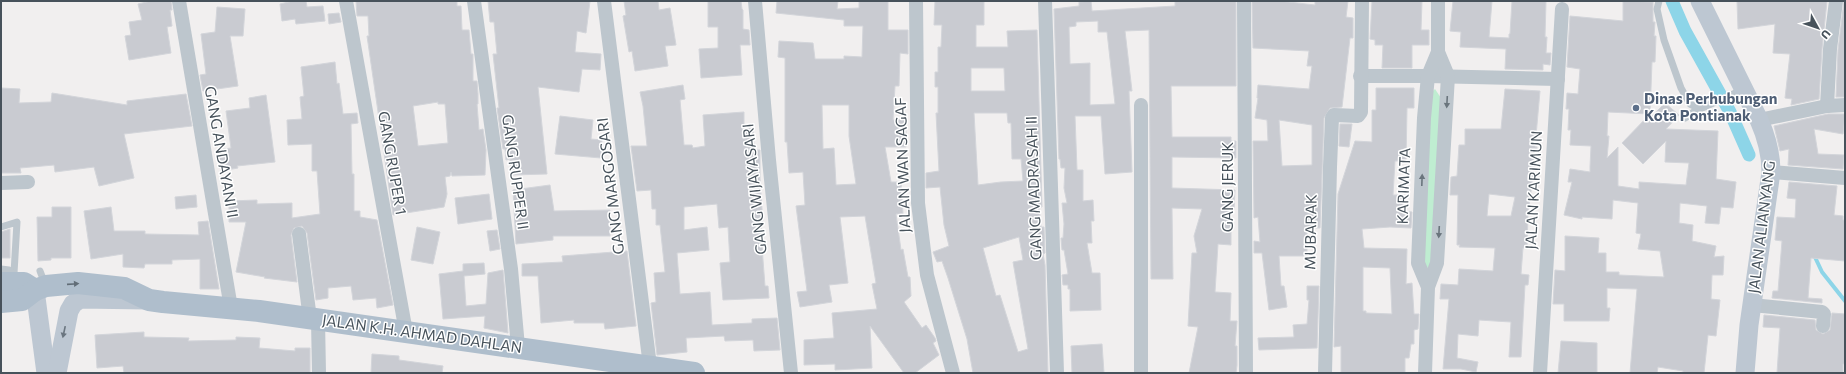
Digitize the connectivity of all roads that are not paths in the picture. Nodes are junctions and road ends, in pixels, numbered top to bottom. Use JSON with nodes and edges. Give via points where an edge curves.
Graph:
{"nodes":[{"id":1,"x":178,"y":1,"type":"edge"},
{"id":2,"x":346,"y":1,"type":"edge"},
{"id":3,"x":474,"y":1,"type":"edge"},
{"id":4,"x":604,"y":1,"type":"edge"},
{"id":5,"x":755,"y":1,"type":"edge"},
{"id":6,"x":916,"y":1,"type":"edge"},
{"id":7,"x":1045,"y":1,"type":"edge"},
{"id":8,"x":1244,"y":1,"type":"edge"},
{"id":9,"x":1362,"y":1,"type":"edge"},
{"id":10,"x":1438,"y":1,"type":"edge"},
{"id":11,"x":1659,"y":1,"type":"edge"},
{"id":12,"x":1700,"y":1,"type":"edge"},
{"id":13,"x":1836,"y":1,"type":"edge"},
{"id":14,"x":1562,"y":9,"type":"dead end"},
{"id":15,"x":1438,"y":52,"type":"junction"},
{"id":16,"x":1360,"y":76,"type":"junction"},
{"id":17,"x":1428,"y":76,"type":"junction"},
{"id":18,"x":1448,"y":76,"type":"junction"},
{"id":19,"x":1558,"y":80,"type":"junction"},
{"id":20,"x":1740,"y":90,"type":"junction"},
{"id":21,"x":1141,"y":105,"type":"dead end"},
{"id":22,"x":1845,"y":105,"type":"edge"},
{"id":23,"x":1827,"y":106,"type":"junction"},
{"id":24,"x":1698,"y":109,"type":"junction"},
{"id":25,"x":1685,"y":118,"type":"dead end"},
{"id":26,"x":1759,"y":120,"type":"junction"},
{"id":27,"x":1771,"y":172,"type":"junction"},
{"id":28,"x":1845,"y":178,"type":"edge"},
{"id":29,"x":28,"y":182,"type":"dead end"},
{"id":30,"x":1,"y":183,"type":"edge"},
{"id":31,"x":1,"y":227,"type":"edge"},
{"id":32,"x":299,"y":234,"type":"dead end"},
{"id":33,"x":1,"y":269,"type":"edge"},
{"id":34,"x":27,"y":281,"type":"edge"},
{"id":35,"x":1428,"y":286,"type":"junction"},
{"id":36,"x":149,"y":300,"type":"junction"},
{"id":37,"x":1,"y":302,"type":"edge"},
{"id":38,"x":1752,"y":305,"type":"junction"},
{"id":39,"x":231,"y":308,"type":"junction"},
{"id":40,"x":314,"y":319,"type":"junction"},
{"id":41,"x":1823,"y":326,"type":"dead end"},
{"id":42,"x":406,"y":332,"type":"junction"},
{"id":43,"x":518,"y":348,"type":"junction"},
{"id":44,"x":650,"y":366,"type":"junction"},
{"id":45,"x":671,"y":371,"type":"edge"},
{"id":46,"x":46,"y":373,"type":"edge"},
{"id":47,"x":57,"y":373,"type":"edge"},
{"id":48,"x":319,"y":373,"type":"edge"},
{"id":49,"x":694,"y":373,"type":"edge"},
{"id":50,"x":791,"y":373,"type":"edge"},
{"id":51,"x":953,"y":373,"type":"edge"},
{"id":52,"x":1057,"y":373,"type":"edge"},
{"id":53,"x":1140,"y":373,"type":"edge"},
{"id":54,"x":1246,"y":373,"type":"edge"},
{"id":55,"x":1325,"y":373,"type":"edge"},
{"id":56,"x":1425,"y":373,"type":"edge"},
{"id":57,"x":1540,"y":373,"type":"edge"},
{"id":58,"x":1745,"y":373,"type":"edge"}],
"edges":[{"from":1,"to":39,"type":"street","name":"GANG ANDAYANI II"},
{"from":2,"to":42,"type":"street","name":"GANG RUPER 1"},
{"from":3,"to":43,"type":"street","name":"GANG RUPPER II","via":[[511,269]]},
{"from":4,"to":44,"type":"street","name":"GANG MARGOSARI"},
{"from":5,"to":50,"type":"street","name":"GANG WIJAYASARI"},
{"from":6,"to":51,"type":"street","name":"JALAN WAN SAGAF","via":[[918,203],[927,275]]},
{"from":7,"to":52,"type":"street","name":"GANG MADRASAH II"},
{"from":8,"to":54,"type":"street","name":"GANG JERUK"},
{"from":9,"to":16,"type":"street"},
{"from":10,"to":15,"type":"street","name":"KARIMATA"},
{"from":11,"to":24,"type":"lane","via":[[1657,9],[1664,40],[1681,88],[1690,104]]},
{"from":12,"to":20,"type":"street","name":"JALAN ALIANYANG"},
{"from":13,"to":23,"type":"street"},
{"from":14,"to":19,"type":"street","name":"JALAN KARIMUN"},
{"from":15,"to":17,"type":"street","name":"KARIMATA"},
{"from":15,"to":18,"type":"street"},
{"from":16,"to":17,"type":"street"},
{"from":16,"to":55,"type":"street","name":"MUBARAK","via":[[1361,112],[1358,116],[1334,115],[1332,118]]},
{"from":17,"to":18,"type":"street"},
{"from":35,"to":17,"type":"street","name":"KARIMATA","one_way":true,"via":[[1418,263]]},
{"from":18,"to":19,"type":"street"},
{"from":18,"to":35,"type":"street","one_way":true,"via":[[1438,263]]},
{"from":19,"to":57,"type":"street","name":"JALAN KARIMUN"},
{"from":20,"to":24,"type":"lane"},
{"from":20,"to":26,"type":"street","name":"JALAN ALIANYANG"},
{"from":21,"to":53,"type":"street"},
{"from":22,"to":23,"type":"street"},
{"from":23,"to":26,"type":"street"},
{"from":24,"to":25,"type":"lane"},
{"from":26,"to":27,"type":"street","name":"JALAN ALIANYANG","via":[[1770,149]]},
{"from":27,"to":28,"type":"street"},
{"from":27,"to":38,"type":"street","name":"JALAN ALIANYANG"},
{"from":29,"to":30,"type":"street"},
{"from":31,"to":34,"type":"lane","via":[[17,222]]},
{"from":32,"to":40,"type":"street"},
{"from":33,"to":34,"type":"lane"},
{"from":34,"to":36,"type":"main road","one_way":true,"via":[[124,288]]},
{"from":34,"to":37,"type":"main road","via":[[22,300]]},
{"from":34,"to":46,"type":"street"},
{"from":35,"to":56,"type":"street","name":"KARIMATA"},
{"from":36,"to":39,"type":"main road","name":"JALAN K.H. AHMAD DAHLAN"},
{"from":36,"to":47,"type":"street","one_way":true,"via":[[80,299],[73,304],[69,311]]},
{"from":38,"to":41,"type":"street","via":[[1822,312]]},
{"from":38,"to":58,"type":"street","name":"JALAN ALIANYANG"},
{"from":39,"to":40,"type":"main road","name":"JALAN K.H. AHMAD DAHLAN"},
{"from":40,"to":42,"type":"main road","name":"JALAN K.H. AHMAD DAHLAN"},
{"from":40,"to":48,"type":"street"},
{"from":42,"to":43,"type":"main road","name":"JALAN K.H. AHMAD DAHLAN"},
{"from":43,"to":44,"type":"main road","name":"JALAN K.H. AHMAD DAHLAN"},
{"from":44,"to":45,"type":"main road","name":"JALAN K.H. AHMAD DAHLAN"},
{"from":45,"to":49,"type":"main road","name":"JALAN K.H. AHMAD DAHLAN"}]}
